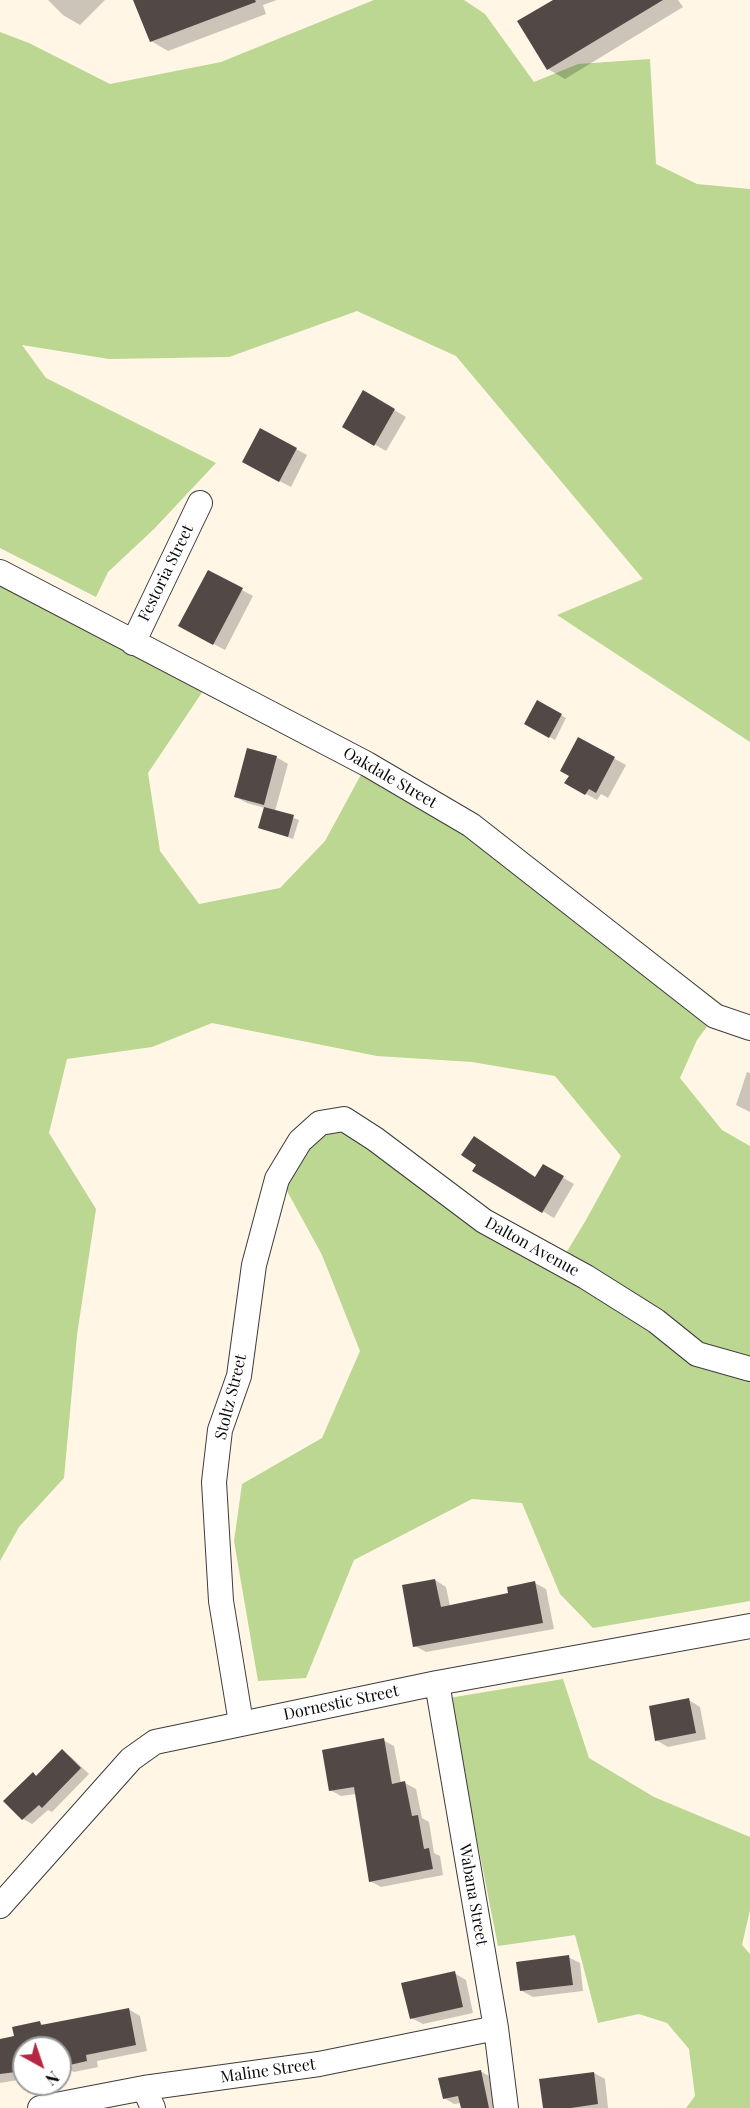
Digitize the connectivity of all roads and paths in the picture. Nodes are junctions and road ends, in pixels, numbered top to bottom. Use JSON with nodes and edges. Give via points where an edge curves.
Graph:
{"nodes":[{"id":1,"x":200,"y":503,"type":"dead end"},
{"id":2,"x":0,"y":573,"type":"edge"},
{"id":3,"x":133,"y":643,"type":"junction"},
{"id":4,"x":750,"y":1028,"type":"edge"},
{"id":5,"x":320,"y":1123,"type":"joint"},
{"id":6,"x":750,"y":1369,"type":"edge"},
{"id":7,"x":750,"y":1626,"type":"edge"},
{"id":8,"x":437,"y":1683,"type":"junction"},
{"id":9,"x":241,"y":1723,"type":"junction"},
{"id":10,"x":0,"y":1906,"type":"edge"},
{"id":11,"x":496,"y":2028,"type":"junction"},
{"id":12,"x":149,"y":2098,"type":"edge"},
{"id":13,"x":40,"y":2108,"type":"edge"},
{"id":14,"x":506,"y":2108,"type":"edge"}],
"edges":[{"from":1,"to":3,"type":"street","name":"Festoria Street"},
{"from":2,"to":3,"type":"street","name":"Oakdale Street"},
{"from":3,"to":4,"type":"street","name":"Oakdale Street","via":[[367,764],[471,825],[715,1016]]},
{"from":5,"to":6,"type":"street","name":"Dalton Avenue","via":[[344,1119],[484,1221],[586,1277],[656,1321],[697,1354]]},
{"from":5,"to":9,"type":"street","name":"Stoltz Street","via":[[300,1141],[277,1179],[254,1265],[240,1376],[220,1430],[214,1482],[221,1600]]},
{"from":7,"to":8,"type":"street","name":"Dornestic Street"},
{"from":8,"to":9,"type":"street","name":"Dornestic Street"},
{"from":8,"to":11,"type":"street","name":"Wabana Street"},
{"from":9,"to":10,"type":"street","name":"Dornestic Street","via":[[165,1739],[139,1752]]},
{"from":11,"to":12,"type":"street","name":"Maline Street"},
{"from":11,"to":14,"type":"street","name":"Wabana Street"},
{"from":12,"to":13,"type":"street","name":"Maline Street"}]}
